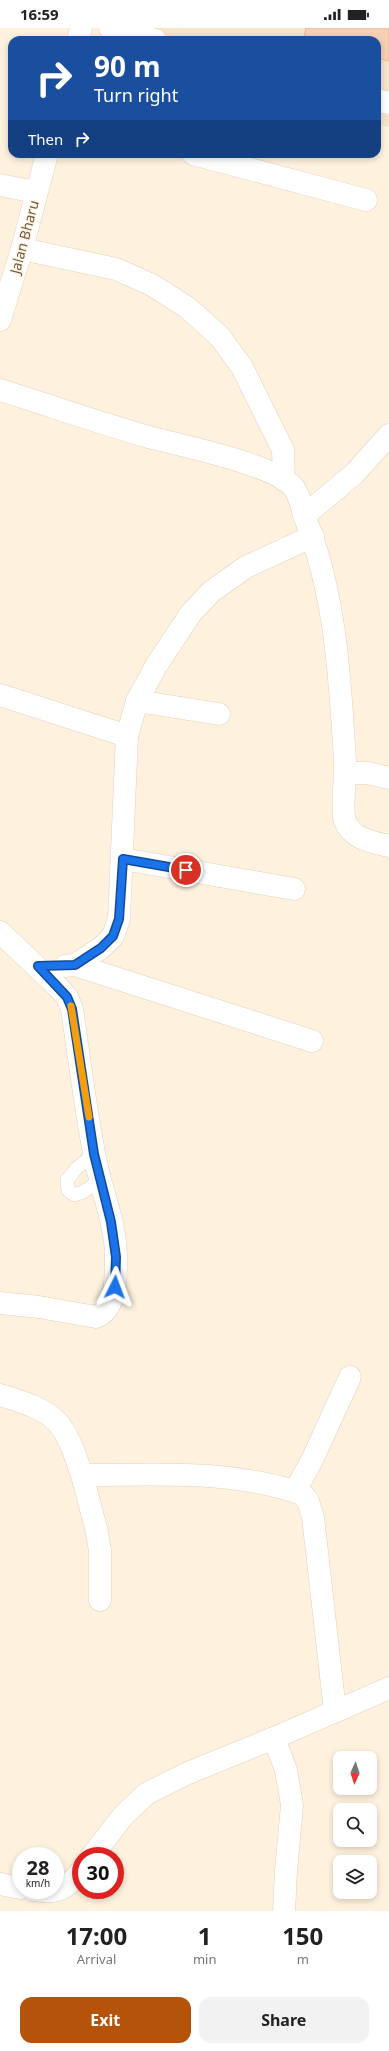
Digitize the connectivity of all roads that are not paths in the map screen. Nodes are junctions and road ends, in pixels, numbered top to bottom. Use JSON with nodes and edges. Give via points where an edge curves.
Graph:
{"nodes":[{"id":1,"x":110,"y":28,"type":"edge"},
{"id":2,"x":154,"y":36,"type":"edge"},
{"id":3,"x":46,"y":158,"type":"edge"},
{"id":4,"x":208,"y":158,"type":"edge"},
{"id":5,"x":0,"y":185,"type":"edge"},
{"id":6,"x":36,"y":192,"type":"junction"},
{"id":7,"x":366,"y":200,"type":"dead end"},
{"id":8,"x":22,"y":249,"type":"junction"},
{"id":9,"x":0,"y":320,"type":"edge"},
{"id":10,"x":0,"y":390,"type":"edge"},
{"id":11,"x":389,"y":435,"type":"edge"},
{"id":12,"x":284,"y":480,"type":"junction"},
{"id":13,"x":304,"y":516,"type":"junction"},
{"id":14,"x":313,"y":536,"type":"junction"},
{"id":15,"x":0,"y":695,"type":"edge"},
{"id":16,"x":137,"y":701,"type":"junction"},
{"id":17,"x":219,"y":714,"type":"dead end"},
{"id":18,"x":127,"y":736,"type":"junction"},
{"id":19,"x":346,"y":773,"type":"junction"},
{"id":20,"x":389,"y":778,"type":"edge"},
{"id":21,"x":389,"y":846,"type":"edge"},
{"id":22,"x":123,"y":859,"type":"junction"},
{"id":23,"x":294,"y":889,"type":"dead end"},
{"id":24,"x":0,"y":932,"type":"edge"},
{"id":25,"x":75,"y":965,"type":"junction"},
{"id":26,"x":38,"y":966,"type":"junction"},
{"id":27,"x":312,"y":1041,"type":"dead end"},
{"id":28,"x":94,"y":1154,"type":"junction"},
{"id":29,"x":100,"y":1181,"type":"junction"},
{"id":30,"x":0,"y":1303,"type":"edge"},
{"id":31,"x":350,"y":1377,"type":"dead end"},
{"id":32,"x":0,"y":1395,"type":"edge"},
{"id":33,"x":82,"y":1475,"type":"junction"},
{"id":34,"x":295,"y":1491,"type":"junction"},
{"id":35,"x":100,"y":1600,"type":"dead end"},
{"id":36,"x":389,"y":1688,"type":"edge"},
{"id":37,"x":335,"y":1711,"type":"junction"},
{"id":38,"x":274,"y":1738,"type":"junction"},
{"id":39,"x":99,"y":1847,"type":"edge"},
{"id":40,"x":72,"y":1881,"type":"edge"},
{"id":41,"x":0,"y":1884,"type":"edge"},
{"id":42,"x":12,"y":1886,"type":"edge"},
{"id":43,"x":64,"y":1888,"type":"edge"},
{"id":44,"x":284,"y":1911,"type":"edge"}],
"edges":[{"from":1,"to":2,"type":"street"},
{"from":3,"to":6,"type":"street","name":"Jalan Bharu"},
{"from":4,"to":7,"type":"street"},
{"from":5,"to":6,"type":"street"},
{"from":6,"to":8,"type":"street","name":"Jalan Bharu"},
{"from":8,"to":9,"type":"street","name":"Jalan Bharu"},
{"from":8,"to":12,"type":"street","via":[[116,269],[152,285],[188,308],[220,337],[242,367],[283,450]]},
{"from":10,"to":12,"type":"street","via":[[145,436],[228,457],[271,472]]},
{"from":11,"to":13,"type":"street","via":[[354,474]]},
{"from":12,"to":13,"type":"street","via":[[294,488]]},
{"from":13,"to":14,"type":"street"},
{"from":14,"to":16,"type":"street","via":[[246,567],[212,591],[191,614],[156,666]]},
{"from":14,"to":19,"type":"street","via":[[330,607],[339,662]]},
{"from":15,"to":18,"type":"street"},
{"from":16,"to":17,"type":"street"},
{"from":16,"to":18,"type":"street"},
{"from":18,"to":22,"type":"street"},
{"from":19,"to":20,"type":"street"},
{"from":19,"to":21,"type":"street","via":[[344,819],[350,830],[361,838]]},
{"from":22,"to":23,"type":"street"},
{"from":22,"to":25,"type":"street","via":[[119,919],[113,936],[101,948]]},
{"from":24,"to":26,"type":"street"},
{"from":25,"to":26,"type":"street"},
{"from":25,"to":27,"type":"street"},
{"from":26,"to":28,"type":"street","via":[[67,997],[72,1009]]},
{"from":28,"to":29,"type":"street"},
{"from":28,"to":29,"type":"lane","via":[[67,1180],[68,1190],[74,1195]]},
{"from":29,"to":30,"type":"street","via":[[111,1222],[116,1257],[115,1287],[109,1307],[96,1317]]},
{"from":31,"to":34,"type":"street"},
{"from":32,"to":33,"type":"street","via":[[40,1410],[58,1423],[68,1439]]},
{"from":33,"to":34,"type":"street","via":[[181,1473],[231,1476]]},
{"from":33,"to":35,"type":"street","via":[[100,1551]]},
{"from":34,"to":37,"type":"street","via":[[308,1501],[313,1517]]},
{"from":36,"to":37,"type":"street"},
{"from":37,"to":38,"type":"street"},
{"from":38,"to":39,"type":"street","via":[[188,1773],[146,1794],[122,1816]]},
{"from":38,"to":44,"type":"street","via":[[286,1770],[292,1805]]},
{"from":40,"to":43,"type":"street"},
{"from":41,"to":42,"type":"street"}]}
